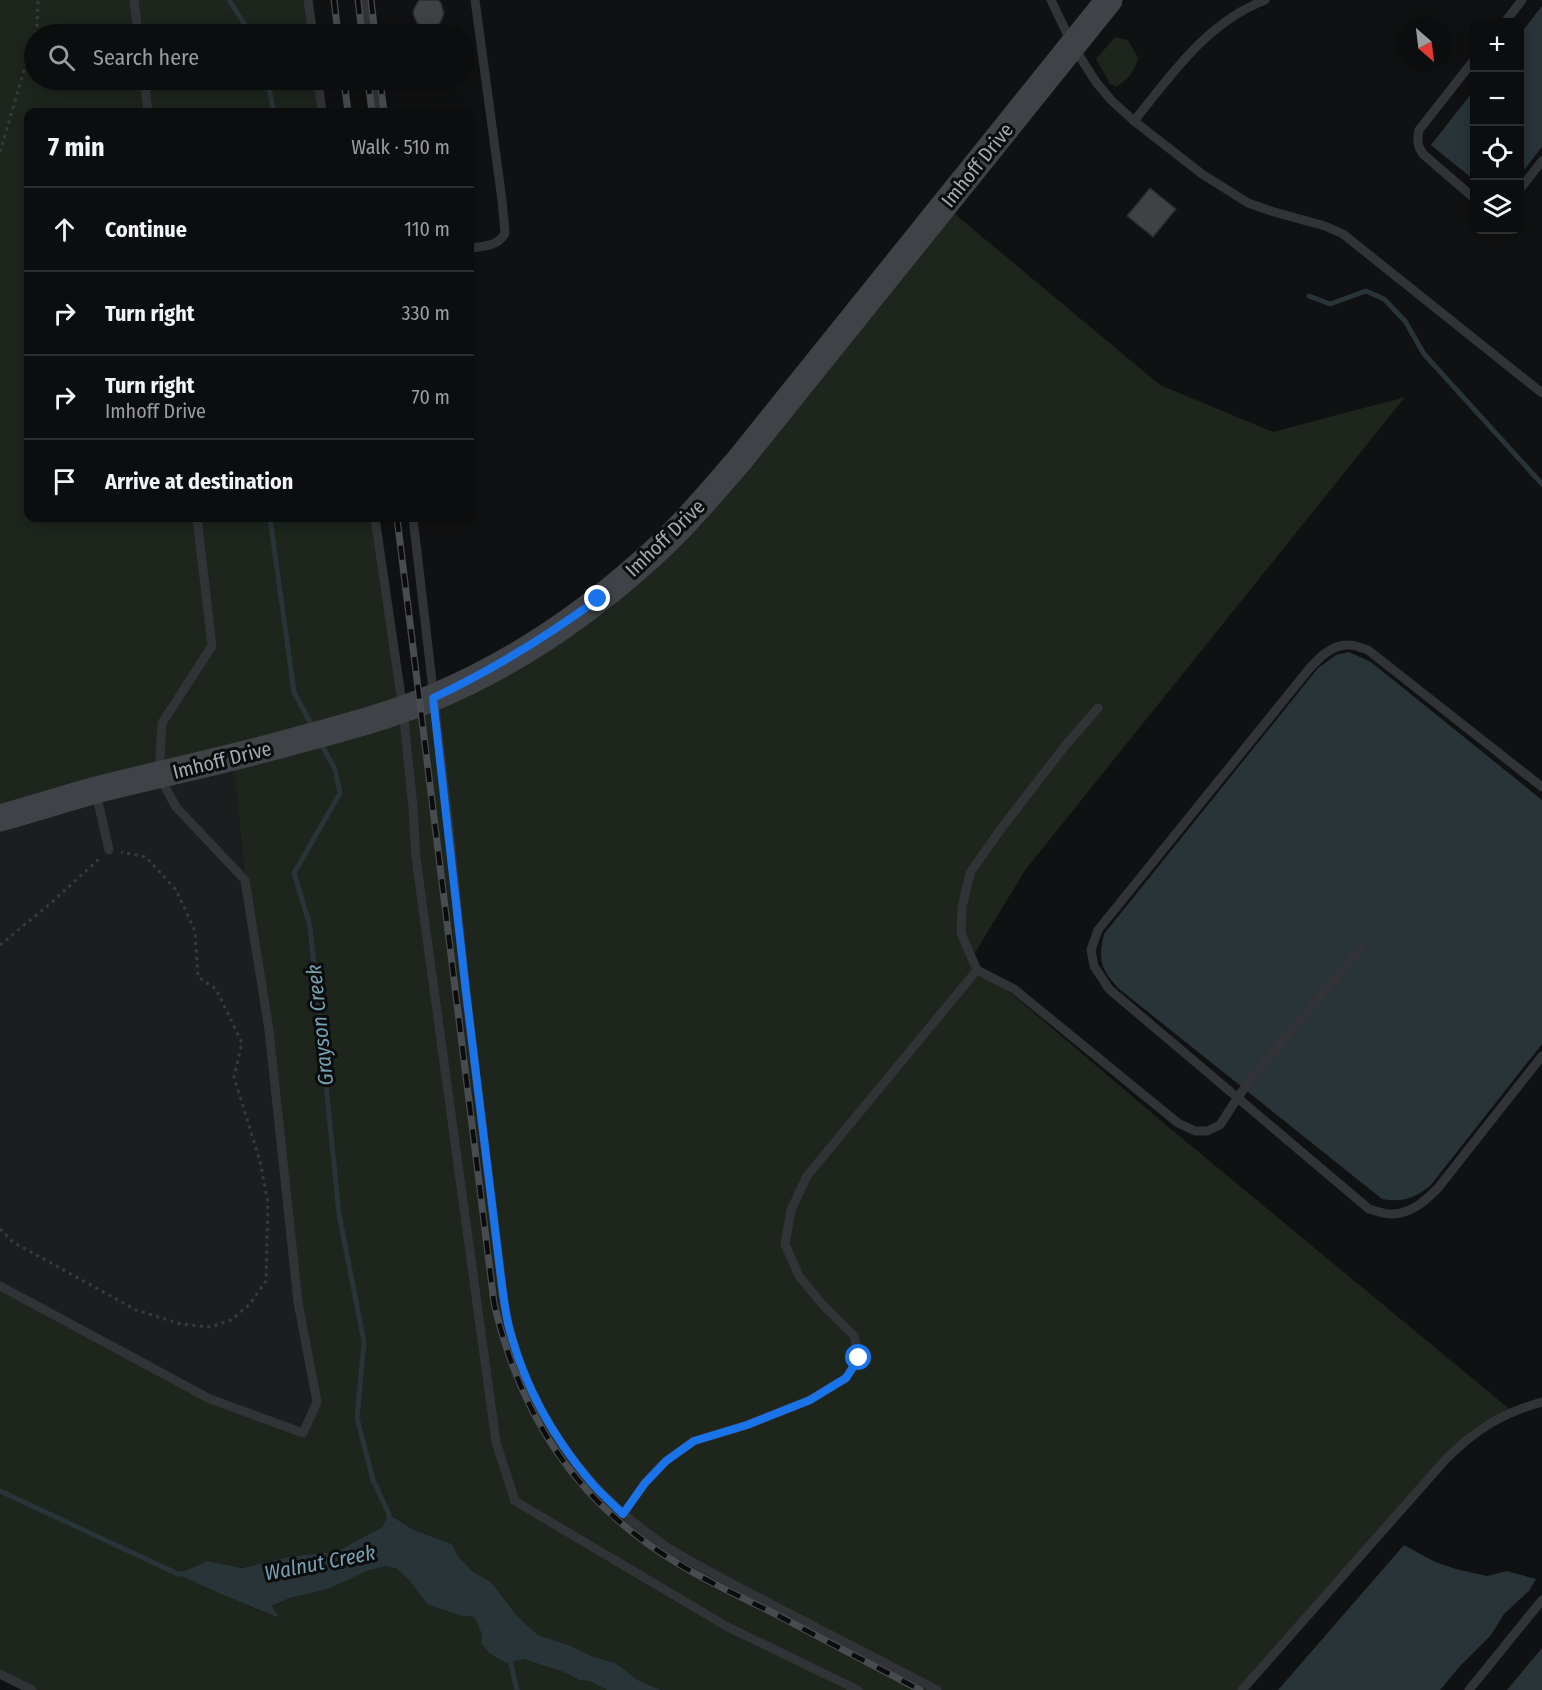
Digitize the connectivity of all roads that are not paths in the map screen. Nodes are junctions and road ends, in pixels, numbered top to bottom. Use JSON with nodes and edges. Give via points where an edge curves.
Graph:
{"nodes":[{"id":1,"x":134,"y":0,"type":"edge"},
{"id":2,"x":308,"y":0,"type":"edge"},
{"id":3,"x":364,"y":0,"type":"edge"},
{"id":4,"x":475,"y":0,"type":"edge"},
{"id":5,"x":1051,"y":0,"type":"edge"},
{"id":6,"x":1109,"y":0,"type":"edge"},
{"id":7,"x":1265,"y":0,"type":"edge"},
{"id":8,"x":1522,"y":0,"type":"edge"},
{"id":9,"x":1507,"y":18,"type":"edge"},
{"id":10,"x":137,"y":24,"type":"edge"},
{"id":11,"x":312,"y":24,"type":"edge"},
{"id":12,"x":368,"y":24,"type":"edge"},
{"id":13,"x":1073,"y":46,"type":"junction"},
{"id":14,"x":1470,"y":65,"type":"edge"},
{"id":15,"x":145,"y":90,"type":"edge"},
{"id":16,"x":319,"y":90,"type":"edge"},
{"id":17,"x":375,"y":90,"type":"edge"},
{"id":18,"x":148,"y":108,"type":"edge"},
{"id":19,"x":322,"y":108,"type":"edge"},
{"id":20,"x":378,"y":108,"type":"edge"},
{"id":21,"x":1134,"y":121,"type":"junction"},
{"id":22,"x":1542,"y":161,"type":"edge"},
{"id":23,"x":1524,"y":184,"type":"edge"},
{"id":24,"x":1470,"y":195,"type":"edge"},
{"id":25,"x":474,"y":247,"type":"edge"},
{"id":26,"x":1542,"y":393,"type":"edge"},
{"id":27,"x":197,"y":522,"type":"edge"},
{"id":28,"x":375,"y":522,"type":"edge"},
{"id":29,"x":413,"y":522,"type":"edge"},
{"id":30,"x":433,"y":698,"type":"junction"},
{"id":31,"x":1098,"y":708,"type":"dead end"},
{"id":32,"x":398,"y":712,"type":"junction"},
{"id":33,"x":159,"y":776,"type":"junction"},
{"id":34,"x":1542,"y":786,"type":"edge"},
{"id":35,"x":95,"y":791,"type":"junction"},
{"id":36,"x":0,"y":816,"type":"edge"},
{"id":37,"x":109,"y":850,"type":"road end"},
{"id":38,"x":1360,"y":949,"type":"dead end"},
{"id":39,"x":977,"y":970,"type":"junction"},
{"id":40,"x":1542,"y":1056,"type":"edge"},
{"id":41,"x":1238,"y":1097,"type":"junction"},
{"id":42,"x":0,"y":1286,"type":"edge"},
{"id":43,"x":1542,"y":1402,"type":"edge"},
{"id":44,"x":623,"y":1514,"type":"junction"},
{"id":45,"x":1542,"y":1600,"type":"edge"},
{"id":46,"x":0,"y":1674,"type":"edge"},
{"id":47,"x":32,"y":1690,"type":"edge"},
{"id":48,"x":858,"y":1690,"type":"edge"},
{"id":49,"x":937,"y":1690,"type":"edge"},
{"id":50,"x":1242,"y":1690,"type":"edge"},
{"id":51,"x":1469,"y":1690,"type":"edge"}],
"edges":[{"from":1,"to":10,"type":"lane"},
{"from":2,"to":11,"type":"lane"},
{"from":3,"to":12,"type":"lane"},
{"from":4,"to":25,"type":"lane","via":[[505,233],[497,243]]},
{"from":5,"to":13,"type":"lane"},
{"from":6,"to":13,"type":"street","name":"Imhoff Drive"},
{"from":7,"to":21,"type":"lane","via":[[1233,16],[1188,53]]},
{"from":8,"to":9,"type":"lane"},
{"from":13,"to":21,"type":"lane","via":[[1096,82]]},
{"from":13,"to":30,"type":"street","name":"Imhoff Drive","via":[[695,512],[648,558],[549,634]]},
{"from":14,"to":24,"type":"lane","via":[[1419,130],[1418,143],[1424,155]]},
{"from":15,"to":18,"type":"lane"},
{"from":16,"to":19,"type":"lane"},
{"from":17,"to":20,"type":"lane"},
{"from":21,"to":26,"type":"lane","via":[[1202,174],[1248,203],[1343,234]]},
{"from":22,"to":23,"type":"lane"},
{"from":27,"to":33,"type":"lane","via":[[212,646],[162,723]]},
{"from":28,"to":32,"type":"lane"},
{"from":29,"to":30,"type":"lane"},
{"from":30,"to":32,"type":"street","name":"Imhoff Drive"},
{"from":30,"to":44,"type":"lane","via":[[510,1330],[541,1412],[591,1482]]},
{"from":31,"to":39,"type":"lane","via":[[970,873],[962,907],[962,933]]},
{"from":32,"to":33,"type":"street","name":"Imhoff Drive"},
{"from":32,"to":48,"type":"lane","via":[[496,1442],[515,1501],[726,1626]]},
{"from":33,"to":35,"type":"street","name":"Imhoff Drive"},
{"from":33,"to":42,"type":"lane","via":[[176,807],[244,880],[269,1030],[298,1302],[317,1402],[303,1433],[210,1399]]},
{"from":34,"to":41,"type":"lane","via":[[1368,650],[1348,645],[1322,655],[1098,930],[1091,950],[1094,966],[1109,989]]},
{"from":35,"to":36,"type":"street","name":"Imhoff Drive"},
{"from":35,"to":37,"type":"lane"},
{"from":38,"to":41,"type":"lane"},
{"from":39,"to":41,"type":"lane","via":[[1014,989],[1178,1123],[1195,1131],[1207,1131],[1220,1125]]},
{"from":39,"to":44,"type":"lane","via":[[807,1176],[791,1210],[785,1244],[798,1276],[854,1336],[859,1358],[846,1378],[810,1400],[694,1441],[666,1461]]},
{"from":40,"to":41,"type":"lane","via":[[1425,1202],[1391,1215],[1370,1209]]},
{"from":43,"to":50,"type":"lane","via":[[1494,1420],[1462,1442]]},
{"from":44,"to":49,"type":"lane","via":[[667,1547]]},
{"from":45,"to":51,"type":"lane"},
{"from":46,"to":47,"type":"lane"}]}
